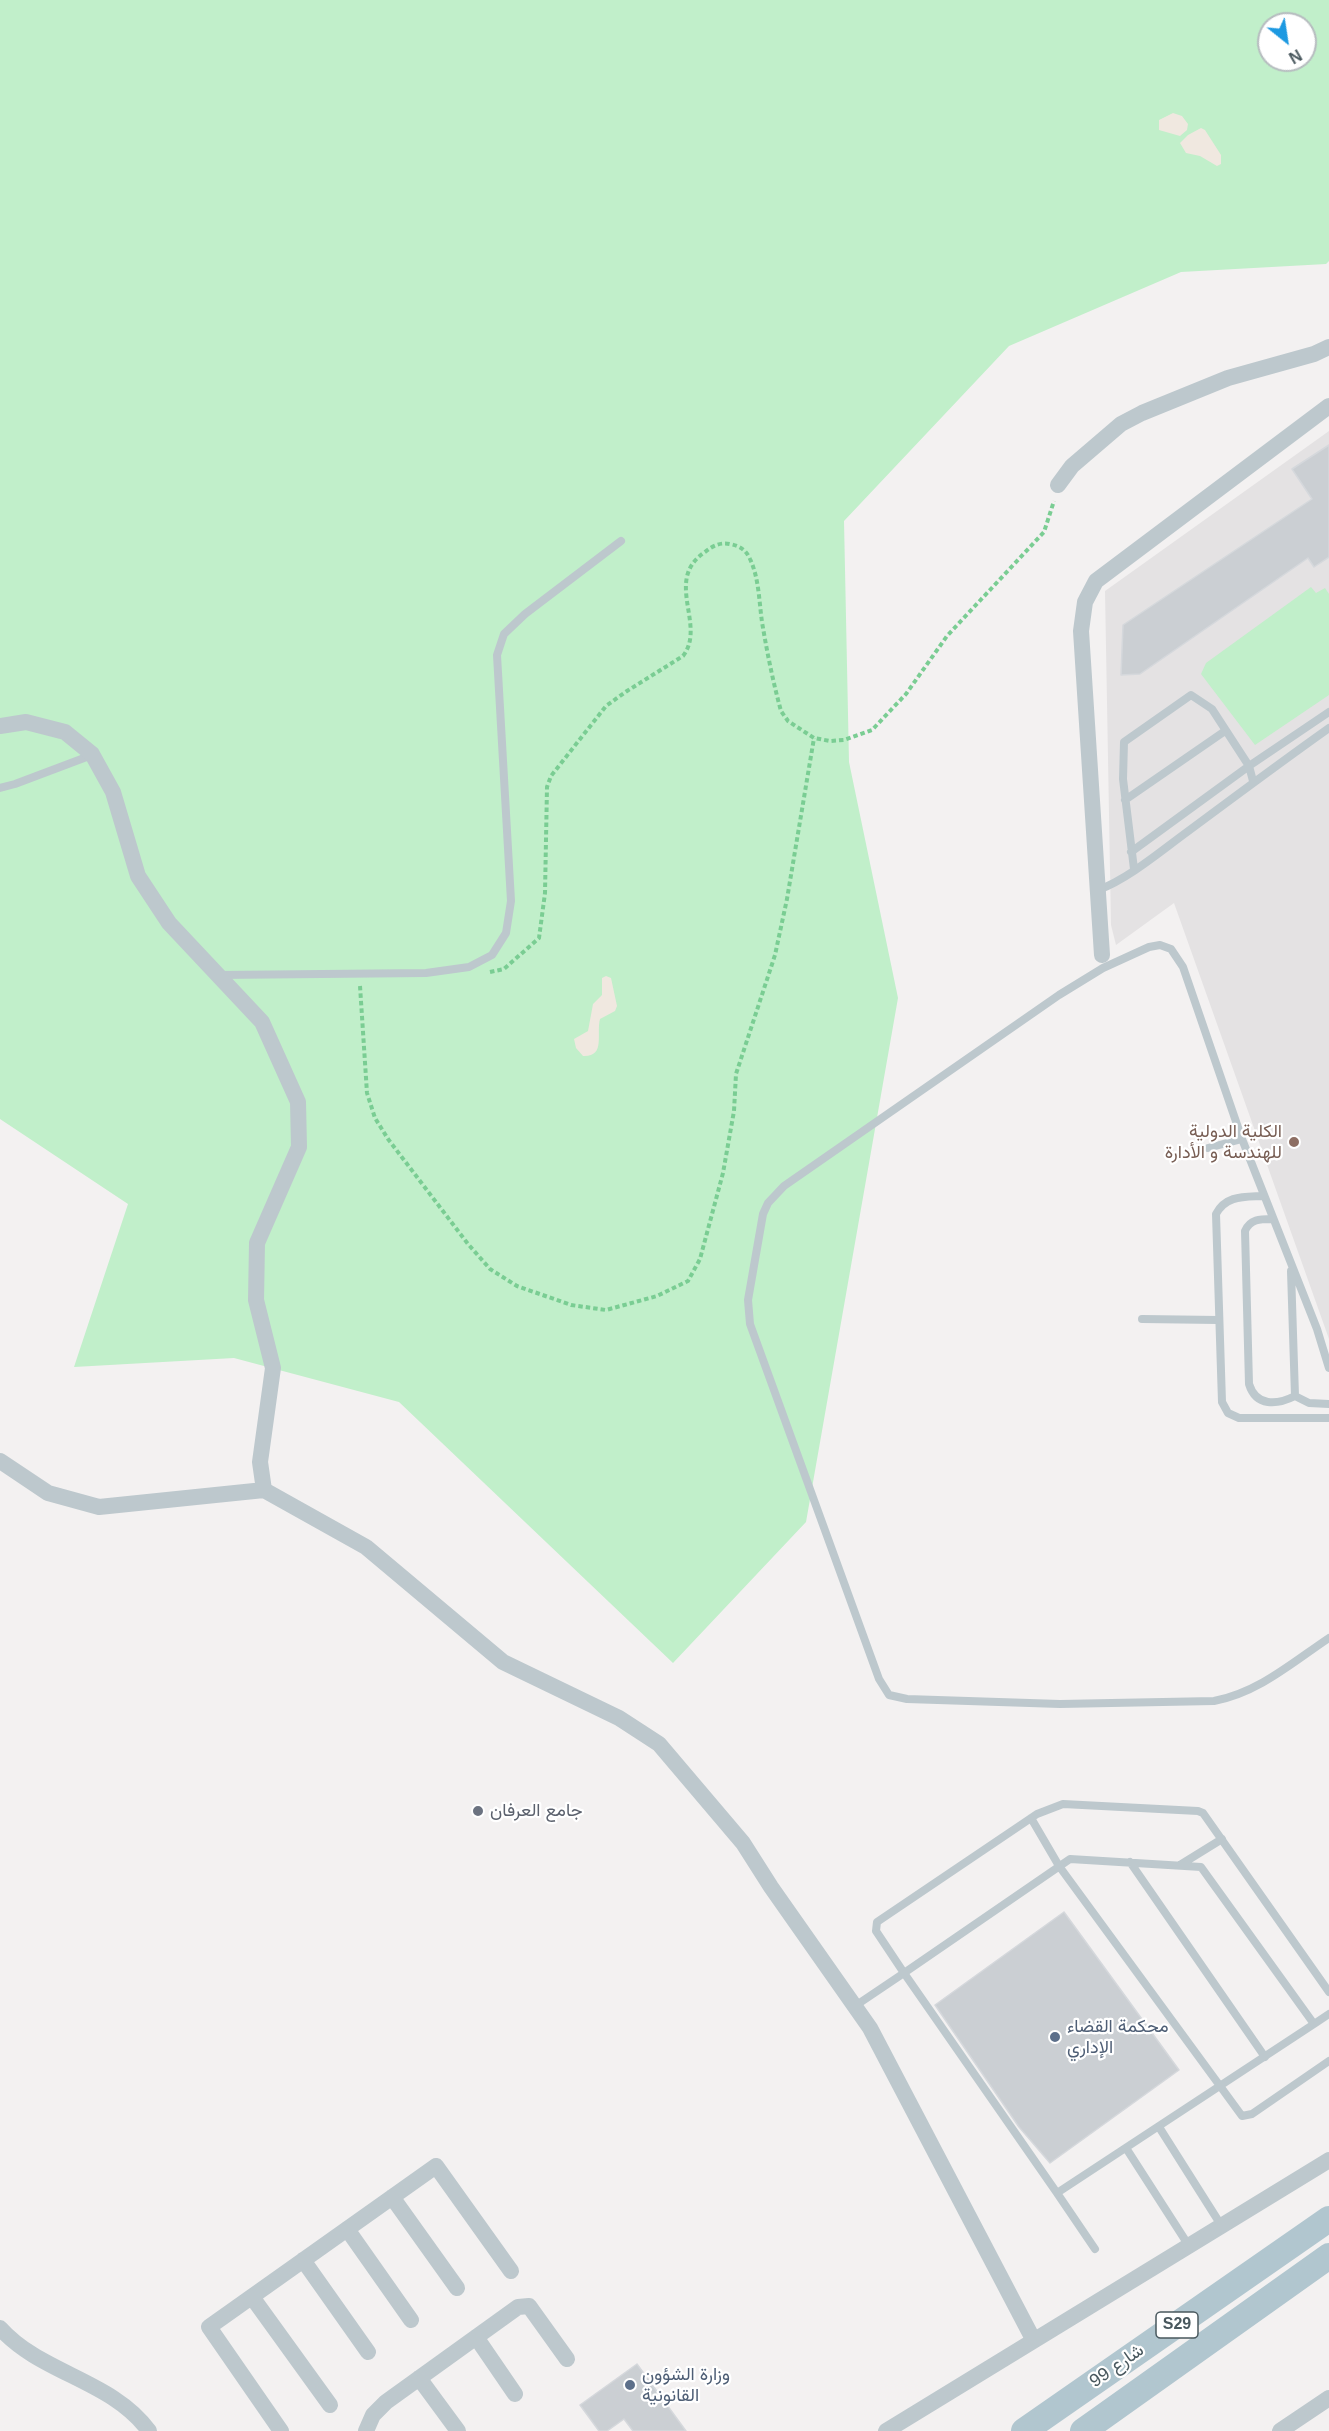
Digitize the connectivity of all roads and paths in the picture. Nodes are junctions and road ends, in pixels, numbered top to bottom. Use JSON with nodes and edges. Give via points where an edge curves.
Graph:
{"nodes":[{"id":1,"x":1329,"y":347,"type":"edge"},
{"id":2,"x":1329,"y":406,"type":"edge"},
{"id":3,"x":1058,"y":485,"type":"joint"},
{"id":4,"x":621,"y":541,"type":"dead end"},
{"id":5,"x":1329,"y":712,"type":"edge"},
{"id":6,"x":0,"y":726,"type":"edge"},
{"id":7,"x":1329,"y":728,"type":"edge"},
{"id":8,"x":1225,"y":731,"type":"junction"},
{"id":9,"x":814,"y":738,"type":"junction"},
{"id":10,"x":92,"y":754,"type":"junction"},
{"id":11,"x":1249,"y":766,"type":"junction"},
{"id":12,"x":1253,"y":782,"type":"junction"},
{"id":13,"x":0,"y":788,"type":"edge"},
{"id":14,"x":1125,"y":800,"type":"junction"},
{"id":15,"x":1131,"y":852,"type":"junction"},
{"id":16,"x":1134,"y":869,"type":"junction"},
{"id":17,"x":1098,"y":890,"type":"junction"},
{"id":18,"x":1103,"y":962,"type":"junction"},
{"id":19,"x":469,"y":967,"type":"junction"},
{"id":20,"x":360,"y":973,"type":"junction"},
{"id":21,"x":218,"y":975,"type":"junction"},
{"id":22,"x":1242,"y":1139,"type":"junction"},
{"id":23,"x":1208,"y":1148,"type":"dead end"},
{"id":24,"x":1263,"y":1196,"type":"junction"},
{"id":25,"x":1272,"y":1219,"type":"junction"},
{"id":26,"x":1290,"y":1264,"type":"junction"},
{"id":27,"x":1142,"y":1319,"type":"dead end"},
{"id":28,"x":1218,"y":1320,"type":"junction"},
{"id":29,"x":1329,"y":1368,"type":"edge"},
{"id":30,"x":1295,"y":1396,"type":"junction"},
{"id":31,"x":1269,"y":1403,"type":"junction"},
{"id":32,"x":1329,"y":1404,"type":"edge"},
{"id":33,"x":1269,"y":1419,"type":"junction"},
{"id":34,"x":1329,"y":1419,"type":"edge"},
{"id":35,"x":0,"y":1461,"type":"edge"},
{"id":36,"x":264,"y":1490,"type":"junction"},
{"id":37,"x":1329,"y":1638,"type":"edge"},
{"id":38,"x":1031,"y":1818,"type":"junction"},
{"id":39,"x":1222,"y":1839,"type":"junction"},
{"id":40,"x":1130,"y":1862,"type":"junction"},
{"id":41,"x":1180,"y":1865,"type":"junction"},
{"id":42,"x":1059,"y":1866,"type":"junction"},
{"id":43,"x":904,"y":1973,"type":"junction"},
{"id":44,"x":1329,"y":1992,"type":"edge"},
{"id":45,"x":855,"y":2006,"type":"junction"},
{"id":46,"x":1329,"y":2014,"type":"edge"},
{"id":47,"x":1314,"y":2024,"type":"junction"},
{"id":48,"x":1265,"y":2057,"type":"junction"},
{"id":49,"x":1329,"y":2061,"type":"edge"},
{"id":50,"x":1220,"y":2086,"type":"junction"},
{"id":51,"x":1159,"y":2127,"type":"junction"},
{"id":52,"x":1126,"y":2148,"type":"junction"},
{"id":53,"x":1329,"y":2160,"type":"edge"},
{"id":54,"x":1057,"y":2193,"type":"junction"},
{"id":55,"x":392,"y":2197,"type":"junction"},
{"id":56,"x":1329,"y":2219,"type":"edge"},
{"id":57,"x":1221,"y":2225,"type":"junction"},
{"id":58,"x":347,"y":2229,"type":"junction"},
{"id":59,"x":1189,"y":2246,"type":"junction"},
{"id":60,"x":1095,"y":2249,"type":"dead end"},
{"id":61,"x":1329,"y":2256,"type":"edge"},
{"id":62,"x":303,"y":2260,"type":"junction"},
{"id":63,"x":511,"y":2271,"type":"dead end"},
{"id":64,"x":457,"y":2288,"type":"dead end"},
{"id":65,"x":252,"y":2297,"type":"junction"},
{"id":66,"x":411,"y":2320,"type":"dead end"},
{"id":67,"x":0,"y":2328,"type":"edge"},
{"id":68,"x":476,"y":2337,"type":"junction"},
{"id":69,"x":1033,"y":2339,"type":"junction"},
{"id":70,"x":368,"y":2352,"type":"dead end"},
{"id":71,"x":567,"y":2358,"type":"dead end"},
{"id":72,"x":419,"y":2378,"type":"junction"},
{"id":73,"x":515,"y":2394,"type":"dead end"},
{"id":74,"x":1329,"y":2398,"type":"edge"},
{"id":75,"x":330,"y":2405,"type":"dead end"},
{"id":76,"x":149,"y":2431,"type":"edge"},
{"id":77,"x":281,"y":2431,"type":"edge"},
{"id":78,"x":366,"y":2431,"type":"edge"},
{"id":79,"x":458,"y":2431,"type":"edge"},
{"id":80,"x":886,"y":2431,"type":"edge"},
{"id":81,"x":1024,"y":2431,"type":"edge"},
{"id":82,"x":1083,"y":2431,"type":"edge"},
{"id":83,"x":1280,"y":2431,"type":"edge"}],
"edges":[{"from":1,"to":3,"type":"street","via":[[1228,378],[1142,413],[1121,424],[1072,466]]},
{"from":2,"to":17,"type":"street","via":[[1096,581],[1085,602],[1081,631]]},
{"from":3,"to":9,"type":"path","via":[[1044,532],[947,636],[887,716],[872,730],[844,740]]},
{"from":4,"to":19,"type":"lane","via":[[504,634],[497,655],[512,901],[506,933],[492,955]]},
{"from":5,"to":11,"type":"lane"},
{"from":6,"to":10,"type":"street","via":[[26,722],[65,732]]},
{"from":7,"to":12,"type":"lane"},
{"from":8,"to":11,"type":"lane"},
{"from":8,"to":14,"type":"lane"},
{"from":8,"to":14,"type":"lane","via":[[1212,709],[1191,695],[1124,742]]},
{"from":9,"to":19,"type":"path","via":[[788,721],[781,711],[748,554],[740,546],[715,545],[702,553],[685,575],[688,649],[606,706],[551,776],[547,787],[545,893],[539,938],[504,969],[491,972]]},
{"from":9,"to":20,"type":"path","via":[[775,955],[736,1074],[723,1173],[700,1259],[687,1281],[657,1296],[606,1310],[550,1298],[517,1286],[490,1269],[375,1118],[367,1093]]},
{"from":10,"to":13,"type":"lane"},
{"from":10,"to":21,"type":"street","via":[[113,792],[138,876],[169,923]]},
{"from":11,"to":12,"type":"lane"},
{"from":11,"to":15,"type":"lane"},
{"from":12,"to":16,"type":"lane"},
{"from":14,"to":15,"type":"lane"},
{"from":15,"to":16,"type":"lane"},
{"from":16,"to":17,"type":"lane"},
{"from":17,"to":18,"type":"street"},
{"from":18,"to":22,"type":"lane","via":[[1149,947],[1171,948],[1178,957]]},
{"from":18,"to":37,"type":"lane","via":[[775,1193],[760,1225],[748,1300],[752,1329],[879,1679],[889,1695],[907,1699],[1060,1704],[1214,1701],[1249,1691]]},
{"from":19,"to":20,"type":"lane","via":[[426,973]]},
{"from":20,"to":21,"type":"lane"},
{"from":21,"to":36,"type":"street","via":[[262,1022],[298,1102],[299,1147],[257,1243],[256,1300],[273,1368],[260,1462]]},
{"from":22,"to":23,"type":"lane"},
{"from":22,"to":24,"type":"lane"},
{"from":24,"to":25,"type":"lane"},
{"from":24,"to":28,"type":"lane","via":[[1229,1200],[1216,1214]]},
{"from":25,"to":26,"type":"lane"},
{"from":25,"to":31,"type":"lane","via":[[1248,1224],[1244,1238],[1249,1384],[1256,1397]]},
{"from":26,"to":29,"type":"lane"},
{"from":26,"to":30,"type":"lane"},
{"from":27,"to":28,"type":"lane"},
{"from":28,"to":33,"type":"lane","via":[[1222,1402],[1228,1413],[1239,1418]]},
{"from":30,"to":31,"type":"lane"},
{"from":30,"to":32,"type":"lane","via":[[1309,1403]]},
{"from":31,"to":33,"type":"lane"},
{"from":33,"to":34,"type":"lane"},
{"from":35,"to":36,"type":"street","via":[[48,1493],[99,1506]]},
{"from":36,"to":45,"type":"street","via":[[366,1547],[503,1662],[619,1718],[659,1744],[743,1843]]},
{"from":38,"to":39,"type":"lane","via":[[1063,1804],[1198,1811]]},
{"from":38,"to":42,"type":"lane"},
{"from":38,"to":43,"type":"lane","via":[[877,1922],[876,1931]]},
{"from":39,"to":41,"type":"lane"},
{"from":39,"to":44,"type":"lane"},
{"from":40,"to":41,"type":"lane"},
{"from":40,"to":42,"type":"lane","via":[[1070,1859]]},
{"from":40,"to":48,"type":"lane"},
{"from":41,"to":47,"type":"lane","via":[[1205,1871]]},
{"from":42,"to":43,"type":"lane"},
{"from":42,"to":50,"type":"lane"},
{"from":43,"to":45,"type":"lane"},
{"from":43,"to":54,"type":"lane"},
{"from":45,"to":69,"type":"street"},
{"from":46,"to":47,"type":"lane"},
{"from":47,"to":48,"type":"lane"},
{"from":48,"to":50,"type":"lane"},
{"from":49,"to":50,"type":"lane","via":[[1247,2116],[1238,2112]]},
{"from":50,"to":51,"type":"lane"},
{"from":51,"to":52,"type":"lane"},
{"from":51,"to":57,"type":"lane"},
{"from":52,"to":54,"type":"lane"},
{"from":52,"to":59,"type":"lane"},
{"from":53,"to":57,"type":"street"},
{"from":54,"to":60,"type":"lane"},
{"from":55,"to":58,"type":"street"},
{"from":55,"to":63,"type":"street","via":[[436,2166]]},
{"from":55,"to":64,"type":"street"},
{"from":56,"to":81,"type":"main road","name":"99 شارع","number":"S29"},
{"from":57,"to":59,"type":"street"},
{"from":58,"to":62,"type":"street"},
{"from":58,"to":66,"type":"street"},
{"from":59,"to":69,"type":"street"},
{"from":61,"to":82,"type":"main road","name":"99 شارع","number":"S29"},
{"from":62,"to":65,"type":"street"},
{"from":62,"to":70,"type":"street"},
{"from":65,"to":75,"type":"street"},
{"from":65,"to":77,"type":"street","via":[[210,2327]]},
{"from":67,"to":76,"type":"street","via":[[40,2361],[114,2399]]},
{"from":68,"to":71,"type":"street","via":[[518,2307],[529,2306]]},
{"from":68,"to":72,"type":"street"},
{"from":68,"to":73,"type":"street"},
{"from":69,"to":80,"type":"street"},
{"from":72,"to":78,"type":"street","via":[[379,2408]]},
{"from":72,"to":79,"type":"street"},
{"from":74,"to":83,"type":"street"}]}
